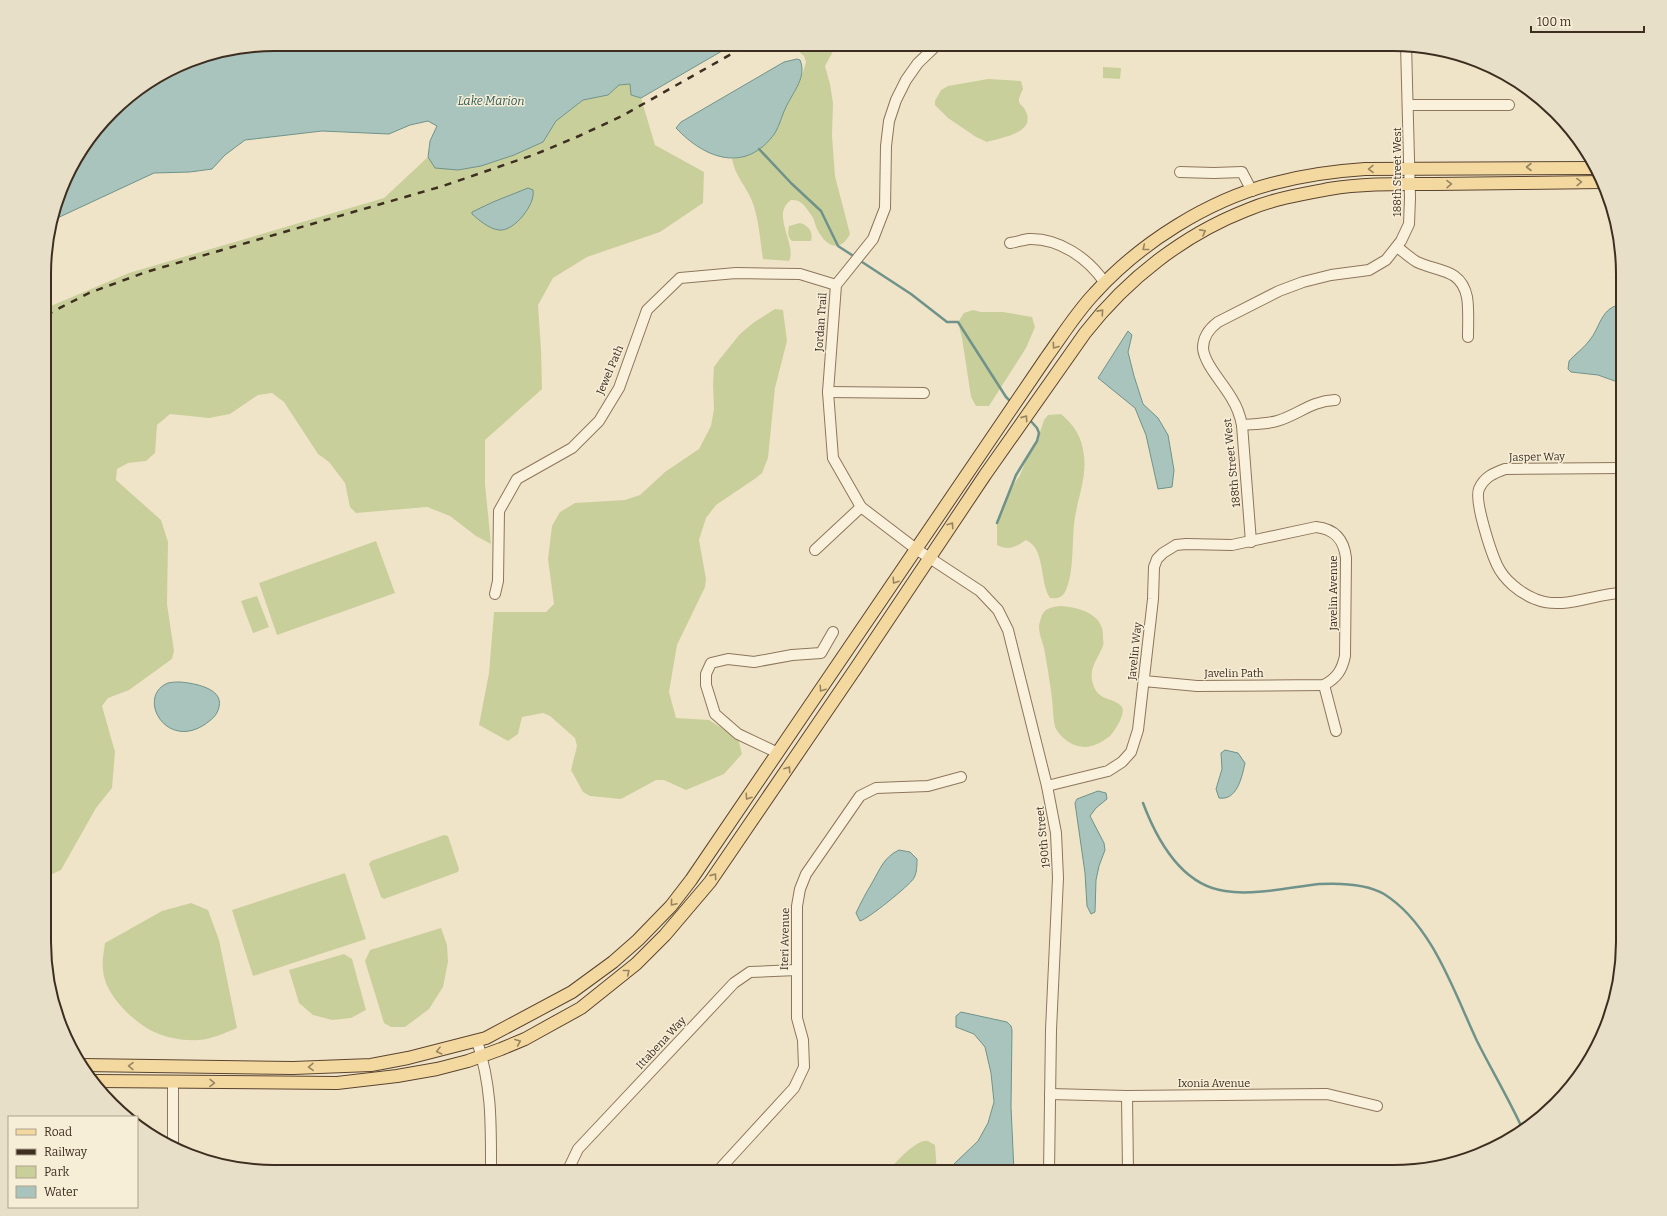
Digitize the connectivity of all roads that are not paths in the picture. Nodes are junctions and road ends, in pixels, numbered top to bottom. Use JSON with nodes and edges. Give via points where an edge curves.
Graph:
{"nodes":[{"id":1,"x":931,"y":51,"type":"edge"},
{"id":2,"x":1406,"y":51,"type":"edge"},
{"id":3,"x":1408,"y":105,"type":"junction"},
{"id":4,"x":1509,"y":105,"type":"dead end"},
{"id":5,"x":1589,"y":168,"type":"edge"},
{"id":6,"x":1180,"y":172,"type":"dead end"},
{"id":7,"x":1410,"y":176,"type":"junction"},
{"id":8,"x":1596,"y":182,"type":"edge"},
{"id":9,"x":1252,"y":191,"type":"junction"},
{"id":10,"x":1010,"y":243,"type":"dead end"},
{"id":11,"x":1397,"y":247,"type":"junction"},
{"id":12,"x":1105,"y":283,"type":"junction"},
{"id":13,"x":836,"y":285,"type":"junction"},
{"id":14,"x":1468,"y":337,"type":"dead end"},
{"id":15,"x":828,"y":392,"type":"junction"},
{"id":16,"x":924,"y":393,"type":"dead end"},
{"id":17,"x":1336,"y":400,"type":"dead end"},
{"id":18,"x":1242,"y":425,"type":"junction"},
{"id":19,"x":1616,"y":468,"type":"edge"},
{"id":20,"x":861,"y":507,"type":"junction"},
{"id":21,"x":1251,"y":542,"type":"junction"},
{"id":22,"x":916,"y":549,"type":"junction"},
{"id":23,"x":815,"y":550,"type":"dead end"},
{"id":24,"x":930,"y":557,"type":"junction"},
{"id":25,"x":495,"y":594,"type":"dead end"},
{"id":26,"x":1616,"y":594,"type":"edge"},
{"id":27,"x":833,"y":632,"type":"dead end"},
{"id":28,"x":1144,"y":681,"type":"junction"},
{"id":29,"x":1324,"y":684,"type":"junction"},
{"id":30,"x":1336,"y":731,"type":"dead end"},
{"id":31,"x":778,"y":753,"type":"junction"},
{"id":32,"x":961,"y":777,"type":"dead end"},
{"id":33,"x":1047,"y":786,"type":"junction"},
{"id":34,"x":797,"y":970,"type":"junction"},
{"id":35,"x":477,"y":1040,"type":"junction"},
{"id":36,"x":482,"y":1056,"type":"junction"},
{"id":37,"x":88,"y":1065,"type":"edge"},
{"id":38,"x":99,"y":1081,"type":"edge"},
{"id":39,"x":173,"y":1082,"type":"junction"},
{"id":40,"x":1050,"y":1094,"type":"junction"},
{"id":41,"x":1127,"y":1096,"type":"junction"},
{"id":42,"x":1377,"y":1106,"type":"dead end"},
{"id":43,"x":173,"y":1141,"type":"edge"},
{"id":44,"x":491,"y":1165,"type":"edge"},
{"id":45,"x":570,"y":1165,"type":"edge"},
{"id":46,"x":723,"y":1165,"type":"edge"},
{"id":47,"x":1049,"y":1165,"type":"edge"},
{"id":48,"x":1128,"y":1165,"type":"edge"}],
"edges":[{"from":1,"to":13,"type":"street","name":"Jordan Trail","via":[[906,80],[889,121],[885,208],[873,239]]},
{"from":2,"to":3,"type":"street","name":"188th Street West"},
{"from":3,"to":4,"type":"street"},
{"from":3,"to":7,"type":"street","name":"188th Street West"},
{"from":5,"to":7,"type":"main road","one_way":true},
{"from":6,"to":9,"type":"street","via":[[1242,172]]},
{"from":7,"to":8,"type":"main road","one_way":true},
{"from":7,"to":9,"type":"main road","one_way":true,"via":[[1340,170],[1274,183]]},
{"from":7,"to":11,"type":"street","name":"188th Street West","via":[[1409,224]]},
{"from":24,"to":7,"type":"main road","one_way":true,"via":[[1085,333],[1101,312],[1136,277],[1188,240],[1248,210],[1286,198]]},
{"from":9,"to":12,"type":"main road","one_way":true,"via":[[1204,210],[1177,226],[1146,246]]},
{"from":10,"to":12,"type":"street","via":[[1028,239],[1062,246],[1083,259]]},
{"from":11,"to":14,"type":"street","via":[[1418,262],[1446,271],[1460,280],[1467,297]]},
{"from":11,"to":18,"type":"street","name":"188th Street West","via":[[1386,260],[1370,270],[1317,278],[1279,291],[1218,322],[1210,329],[1204,340],[1205,356],[1239,410]]},
{"from":12,"to":22,"type":"main road","one_way":true,"via":[[1093,294],[1046,358]]},
{"from":13,"to":15,"type":"street","name":"Jordan Trail"},
{"from":13,"to":25,"type":"street","name":"Jewel Path","via":[[800,274],[736,274],[680,278],[647,310],[619,388],[599,421],[572,448],[517,479],[499,511],[498,581]]},
{"from":15,"to":16,"type":"street"},
{"from":15,"to":20,"type":"street","name":"Jordan Trail","via":[[833,458]]},
{"from":17,"to":18,"type":"street","via":[[1316,403],[1278,421]]},
{"from":18,"to":21,"type":"street","name":"188th Street West"},
{"from":19,"to":26,"type":"street","name":"Jasper Way","via":[[1505,469],[1489,475],[1479,489],[1478,508],[1497,566],[1513,587],[1536,600],[1561,604]]},
{"from":20,"to":22,"type":"street","name":"Jordan Trail"},
{"from":20,"to":23,"type":"street"},
{"from":21,"to":28,"type":"street","name":"Javelin Way","via":[[1176,545],[1157,559],[1154,567],[1154,599]]},
{"from":21,"to":29,"type":"street","name":"Javelin Avenue","via":[[1316,527],[1334,533],[1344,545],[1345,656],[1338,675]]},
{"from":22,"to":24,"type":"street","name":"190th Street"},
{"from":22,"to":31,"type":"main road","one_way":true},
{"from":24,"to":33,"type":"street","name":"190th Street","via":[[980,591],[1002,616],[1008,630]]},
{"from":36,"to":24,"type":"main road","one_way":true,"via":[[525,1039],[581,1008],[635,964],[684,914],[733,849]]},
{"from":27,"to":31,"type":"street","via":[[821,653],[754,662],[728,659],[711,663],[706,674],[706,685],[715,714],[738,734]]},
{"from":28,"to":29,"type":"street","name":"Javelin Path","via":[[1197,686]]},
{"from":28,"to":33,"type":"street","name":"Javelin Way","via":[[1136,739],[1131,752],[1122,762],[1101,774]]},
{"from":29,"to":30,"type":"street"},
{"from":31,"to":35,"type":"main road","one_way":true,"via":[[692,880],[638,940],[572,992],[486,1038]]},
{"from":32,"to":34,"type":"street","name":"Iteri Avenue","via":[[928,786],[876,788],[860,796],[854,803],[806,874],[800,889],[797,906]]},
{"from":33,"to":40,"type":"street","name":"190th Street","via":[[1056,833],[1058,873]]},
{"from":34,"to":45,"type":"street","name":"Ittabena Way","via":[[750,972],[734,983],[578,1149]]},
{"from":34,"to":46,"type":"street","name":"Iteri Avenue","via":[[797,1018],[803,1040],[804,1067],[794,1088]]},
{"from":35,"to":36,"type":"street"},
{"from":35,"to":37,"type":"main road","one_way":true,"via":[[408,1058],[343,1067]]},
{"from":39,"to":36,"type":"main road","one_way":true,"via":[[337,1083],[437,1069]]},
{"from":36,"to":44,"type":"street","via":[[490,1100]]},
{"from":38,"to":39,"type":"main road"},
{"from":39,"to":43,"type":"street"},
{"from":40,"to":41,"type":"street","name":"Ixonia Avenue"},
{"from":40,"to":47,"type":"street","name":"190th Street"},
{"from":41,"to":42,"type":"street","name":"Ixonia Avenue","via":[[1327,1094]]},
{"from":41,"to":48,"type":"street"}]}
